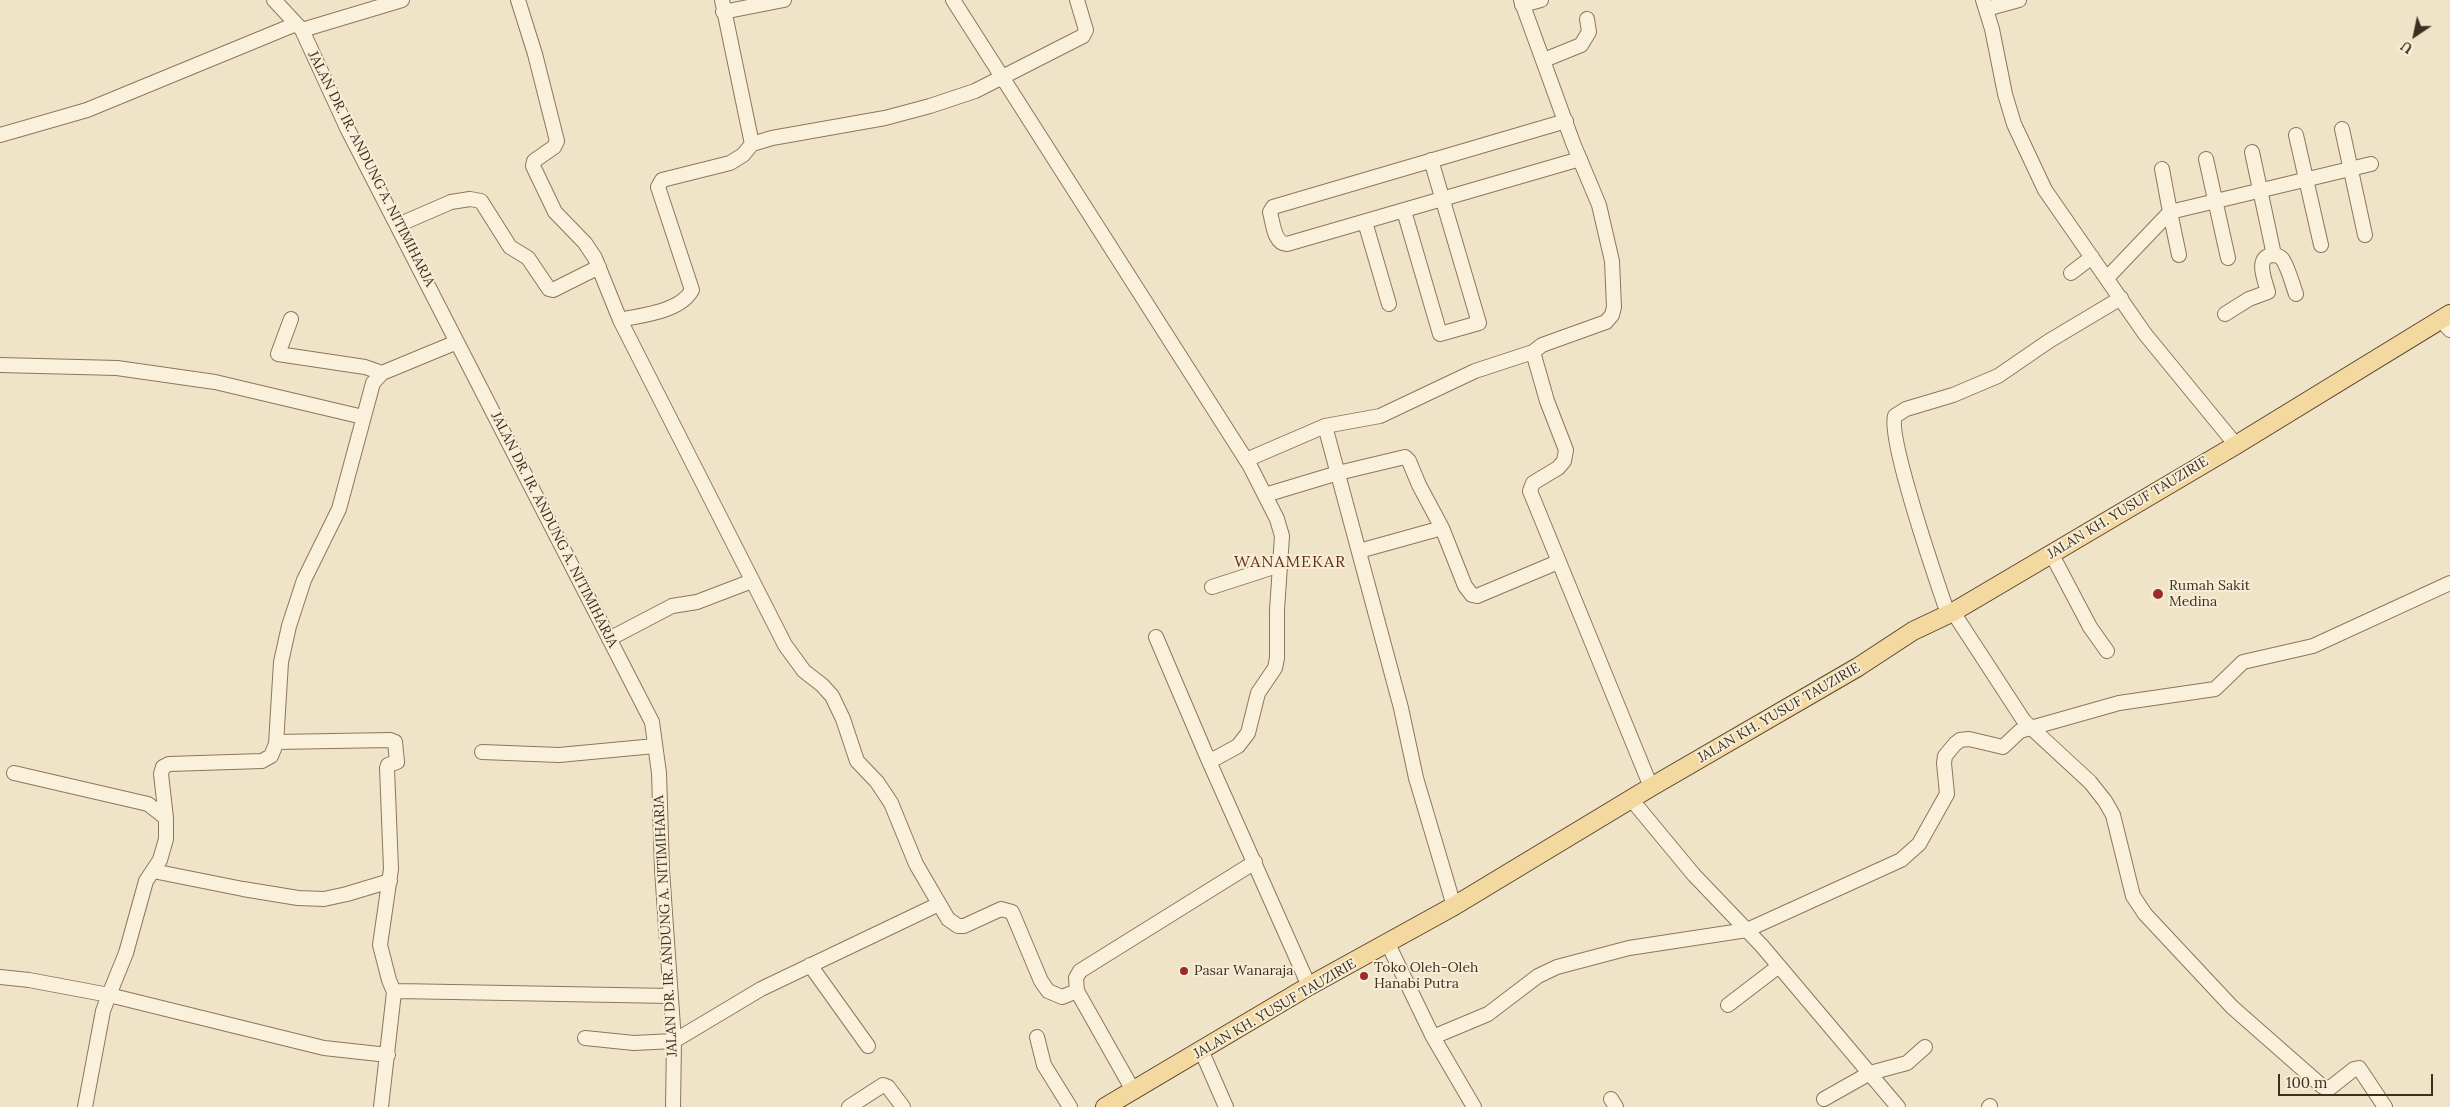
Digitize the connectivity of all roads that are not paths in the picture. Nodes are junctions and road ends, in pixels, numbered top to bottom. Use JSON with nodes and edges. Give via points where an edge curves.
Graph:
{"nodes":[{"id":1,"x":274,"y":0,"type":"edge"},
{"id":2,"x":402,"y":0,"type":"edge"},
{"id":3,"x":518,"y":0,"type":"edge"},
{"id":4,"x":784,"y":0,"type":"edge"},
{"id":5,"x":953,"y":0,"type":"edge"},
{"id":6,"x":1077,"y":0,"type":"edge"},
{"id":7,"x":1541,"y":0,"type":"edge"},
{"id":8,"x":2019,"y":0,"type":"edge"},
{"id":9,"x":1522,"y":2,"type":"edge"},
{"id":10,"x":1984,"y":4,"type":"edge"},
{"id":11,"x":723,"y":6,"type":"edge"},
{"id":12,"x":1587,"y":19,"type":"dead end"},
{"id":13,"x":299,"y":27,"type":"junction"},
{"id":14,"x":1544,"y":60,"type":"junction"},
{"id":15,"x":1002,"y":76,"type":"junction"},
{"id":16,"x":1566,"y":121,"type":"junction"},
{"id":17,"x":2342,"y":129,"type":"dead end"},
{"id":18,"x":0,"y":135,"type":"edge"},
{"id":19,"x":2296,"y":135,"type":"dead end"},
{"id":20,"x":752,"y":144,"type":"junction"},
{"id":21,"x":2252,"y":152,"type":"dead end"},
{"id":22,"x":1580,"y":159,"type":"junction"},
{"id":23,"x":2206,"y":159,"type":"dead end"},
{"id":24,"x":1430,"y":160,"type":"junction"},
{"id":25,"x":2371,"y":164,"type":"dead end"},
{"id":26,"x":2162,"y":169,"type":"dead end"},
{"id":27,"x":2351,"y":169,"type":"junction"},
{"id":28,"x":2306,"y":180,"type":"junction"},
{"id":29,"x":2260,"y":190,"type":"junction"},
{"id":30,"x":1442,"y":199,"type":"junction"},
{"id":31,"x":2216,"y":201,"type":"junction"},
{"id":32,"x":1404,"y":210,"type":"junction"},
{"id":33,"x":2170,"y":212,"type":"junction"},
{"id":34,"x":1365,"y":222,"type":"junction"},
{"id":35,"x":398,"y":226,"type":"junction"},
{"id":36,"x":2365,"y":235,"type":"dead end"},
{"id":37,"x":2321,"y":245,"type":"dead end"},
{"id":38,"x":2179,"y":255,"type":"dead end"},
{"id":39,"x":2274,"y":255,"type":"junction"},
{"id":40,"x":2092,"y":257,"type":"junction"},
{"id":41,"x":2228,"y":258,"type":"dead end"},
{"id":42,"x":599,"y":267,"type":"junction"},
{"id":43,"x":2072,"y":273,"type":"dead end"},
{"id":44,"x":2107,"y":278,"type":"junction"},
{"id":45,"x":2296,"y":294,"type":"dead end"},
{"id":46,"x":2121,"y":298,"type":"junction"},
{"id":47,"x":1389,"y":304,"type":"dead end"},
{"id":48,"x":2226,"y":314,"type":"dead end"},
{"id":49,"x":291,"y":319,"type":"dead end"},
{"id":50,"x":620,"y":320,"type":"junction"},
{"id":51,"x":2447,"y":321,"type":"edge"},
{"id":52,"x":457,"y":342,"type":"junction"},
{"id":53,"x":1534,"y":352,"type":"junction"},
{"id":54,"x":0,"y":365,"type":"edge"},
{"id":55,"x":382,"y":373,"type":"junction"},
{"id":56,"x":364,"y":417,"type":"junction"},
{"id":57,"x":1325,"y":426,"type":"junction"},
{"id":58,"x":2236,"y":445,"type":"junction"},
{"id":59,"x":1246,"y":460,"type":"junction"},
{"id":60,"x":1338,"y":474,"type":"junction"},
{"id":61,"x":1264,"y":495,"type":"junction"},
{"id":62,"x":1442,"y":528,"type":"junction"},
{"id":63,"x":1359,"y":551,"type":"junction"},
{"id":64,"x":2051,"y":553,"type":"junction"},
{"id":65,"x":1558,"y":562,"type":"junction"},
{"id":66,"x":1280,"y":565,"type":"junction"},
{"id":67,"x":752,"y":581,"type":"junction"},
{"id":68,"x":2450,"y":584,"type":"edge"},
{"id":69,"x":1212,"y":587,"type":"dead end"},
{"id":70,"x":1950,"y":613,"type":"junction"},
{"id":71,"x":1156,"y":637,"type":"dead end"},
{"id":72,"x":609,"y":639,"type":"junction"},
{"id":73,"x":2107,"y":651,"type":"dead end"},
{"id":74,"x":2030,"y":728,"type":"junction"},
{"id":75,"x":276,"y":742,"type":"junction"},
{"id":76,"x":656,"y":746,"type":"junction"},
{"id":77,"x":482,"y":752,"type":"dead end"},
{"id":78,"x":1208,"y":759,"type":"junction"},
{"id":79,"x":14,"y":773,"type":"dead end"},
{"id":80,"x":1651,"y":787,"type":"junction"},
{"id":81,"x":1631,"y":799,"type":"junction"},
{"id":82,"x":166,"y":818,"type":"junction"},
{"id":83,"x":1255,"y":862,"type":"junction"},
{"id":84,"x":153,"y":871,"type":"junction"},
{"id":85,"x":390,"y":881,"type":"junction"},
{"id":86,"x":939,"y":904,"type":"junction"},
{"id":87,"x":1454,"y":906,"type":"junction"},
{"id":88,"x":1747,"y":930,"type":"junction"},
{"id":89,"x":1388,"y":944,"type":"junction"},
{"id":90,"x":810,"y":965,"type":"junction"},
{"id":91,"x":1779,"y":966,"type":"junction"},
{"id":92,"x":0,"y":977,"type":"edge"},
{"id":93,"x":1309,"y":986,"type":"junction"},
{"id":94,"x":1077,"y":991,"type":"junction"},
{"id":95,"x":394,"y":992,"type":"junction"},
{"id":96,"x":109,"y":996,"type":"junction"},
{"id":97,"x":670,"y":996,"type":"junction"},
{"id":98,"x":1728,"y":1005,"type":"dead end"},
{"id":99,"x":1037,"y":1037,"type":"dead end"},
{"id":100,"x":1433,"y":1037,"type":"junction"},
{"id":101,"x":585,"y":1038,"type":"dead end"},
{"id":102,"x":674,"y":1041,"type":"junction"},
{"id":103,"x":868,"y":1046,"type":"dead end"},
{"id":104,"x":1925,"y":1047,"type":"dead end"},
{"id":105,"x":1202,"y":1052,"type":"junction"},
{"id":106,"x":388,"y":1055,"type":"junction"},
{"id":107,"x":1870,"y":1074,"type":"junction"},
{"id":108,"x":1134,"y":1092,"type":"junction"},
{"id":109,"x":1824,"y":1099,"type":"dead end"},
{"id":110,"x":85,"y":1107,"type":"edge"},
{"id":111,"x":382,"y":1107,"type":"edge"},
{"id":112,"x":673,"y":1107,"type":"edge"},
{"id":113,"x":849,"y":1107,"type":"edge"},
{"id":114,"x":903,"y":1107,"type":"edge"},
{"id":115,"x":1070,"y":1107,"type":"edge"},
{"id":116,"x":1105,"y":1107,"type":"edge"},
{"id":117,"x":1226,"y":1107,"type":"edge"},
{"id":118,"x":1474,"y":1107,"type":"edge"},
{"id":119,"x":1898,"y":1107,"type":"edge"},
{"id":120,"x":2386,"y":1107,"type":"edge"}],
"edges":[{"from":1,"to":13,"type":"street","name":"JALAN DR. IR. ANDUNG A. NITIMIHARJA"},
{"from":2,"to":13,"type":"street"},
{"from":3,"to":42,"type":"street","via":[[557,141],[554,147],[534,161],[533,166],[555,212],[585,243]]},
{"from":4,"to":11,"type":"street"},
{"from":5,"to":15,"type":"street"},
{"from":6,"to":15,"type":"street","via":[[1085,34]]},
{"from":7,"to":9,"type":"street"},
{"from":8,"to":10,"type":"street"},
{"from":9,"to":14,"type":"street"},
{"from":10,"to":40,"type":"street","via":[[2005,94],[2023,148],[2045,190]]},
{"from":11,"to":20,"type":"street"},
{"from":12,"to":14,"type":"street","via":[[1589,32],[1581,45]]},
{"from":13,"to":18,"type":"street","via":[[87,110]]},
{"from":13,"to":35,"type":"street","name":"JALAN DR. IR. ANDUNG A. NITIMIHARJA"},
{"from":14,"to":16,"type":"street"},
{"from":15,"to":20,"type":"street","via":[[976,91],[930,106]]},
{"from":15,"to":59,"type":"street"},
{"from":16,"to":22,"type":"street"},
{"from":16,"to":24,"type":"street"},
{"from":17,"to":27,"type":"street"},
{"from":19,"to":28,"type":"street"},
{"from":20,"to":50,"type":"street","via":[[730,163],[660,182],[658,187],[692,290],[684,300],[666,309]]},
{"from":21,"to":29,"type":"street"},
{"from":22,"to":30,"type":"street"},
{"from":22,"to":53,"type":"street","via":[[1603,221],[1612,262],[1614,312],[1606,322],[1542,345]]},
{"from":23,"to":31,"type":"street"},
{"from":24,"to":30,"type":"street"},
{"from":24,"to":34,"type":"street","via":[[1280,204],[1270,212],[1282,244]]},
{"from":25,"to":27,"type":"street"},
{"from":26,"to":33,"type":"street"},
{"from":27,"to":28,"type":"street"},
{"from":27,"to":36,"type":"street"},
{"from":28,"to":29,"type":"street"},
{"from":28,"to":37,"type":"street"},
{"from":29,"to":31,"type":"street"},
{"from":29,"to":39,"type":"street"},
{"from":30,"to":32,"type":"street"},
{"from":30,"to":32,"type":"street","via":[[1479,323],[1440,334]]},
{"from":31,"to":33,"type":"street"},
{"from":31,"to":41,"type":"street"},
{"from":32,"to":34,"type":"street"},
{"from":33,"to":38,"type":"street"},
{"from":33,"to":44,"type":"street"},
{"from":34,"to":47,"type":"street"},
{"from":35,"to":42,"type":"street","via":[[451,202],[475,199],[485,204],[510,247],[528,258],[549,289],[553,290]]},
{"from":35,"to":52,"type":"street","name":"JALAN DR. IR. ANDUNG A. NITIMIHARJA"},
{"from":39,"to":45,"type":"street","via":[[2283,260]]},
{"from":39,"to":48,"type":"street","via":[[2265,258],[2262,265],[2268,292]]},
{"from":40,"to":43,"type":"street"},
{"from":40,"to":44,"type":"street"},
{"from":42,"to":50,"type":"street"},
{"from":44,"to":46,"type":"street"},
{"from":46,"to":58,"type":"street","via":[[2145,334]]},
{"from":46,"to":70,"type":"street","via":[[1998,376],[1953,395],[1906,409],[1895,416],[1893,427],[1907,483],[1928,555]]},
{"from":49,"to":55,"type":"street","via":[[278,354],[364,367]]},
{"from":50,"to":67,"type":"street"},
{"from":51,"to":58,"type":"main road","name":"JALAN KH. YUSUF TAUZIRIE"},
{"from":52,"to":55,"type":"street"},
{"from":52,"to":72,"type":"street","name":"JALAN DR. IR. ANDUNG A. NITIMIHARJA"},
{"from":53,"to":57,"type":"street","via":[[1475,371],[1380,416]]},
{"from":53,"to":65,"type":"street","via":[[1547,402],[1566,450],[1562,465],[1533,482],[1530,488]]},
{"from":54,"to":56,"type":"street","via":[[117,368],[215,382]]},
{"from":55,"to":56,"type":"street","via":[[373,384]]},
{"from":56,"to":75,"type":"street","via":[[339,509],[304,580],[289,626],[281,662]]},
{"from":57,"to":59,"type":"street"},
{"from":57,"to":60,"type":"street"},
{"from":58,"to":64,"type":"main road","name":"JALAN KH. YUSUF TAUZIRIE"},
{"from":59,"to":61,"type":"street"},
{"from":60,"to":61,"type":"street"},
{"from":60,"to":62,"type":"street","via":[[1407,458]]},
{"from":60,"to":63,"type":"street"},
{"from":61,"to":66,"type":"street","via":[[1282,536]]},
{"from":62,"to":63,"type":"street"},
{"from":62,"to":65,"type":"street","via":[[1465,586],[1472,595],[1478,596]]},
{"from":63,"to":87,"type":"street","via":[[1416,778]]},
{"from":64,"to":70,"type":"main road","name":"JALAN KH. YUSUF TAUZIRIE"},
{"from":64,"to":73,"type":"street","via":[[2090,627]]},
{"from":65,"to":80,"type":"street"},
{"from":66,"to":69,"type":"street"},
{"from":66,"to":78,"type":"street","via":[[1275,668],[1258,693],[1248,733],[1243,740],[1223,756]]},
{"from":67,"to":72,"type":"street","via":[[697,602],[672,606]]},
{"from":67,"to":86,"type":"street","via":[[795,660],[832,696],[857,761],[878,782],[891,803],[916,864]]},
{"from":68,"to":74,"type":"street","via":[[2305,648],[2243,662],[2215,689],[2119,703]]},
{"from":70,"to":74,"type":"street"},
{"from":70,"to":80,"type":"main road","name":"JALAN KH. YUSUF TAUZIRIE","via":[[1913,631],[1858,667]]},
{"from":71,"to":78,"type":"street"},
{"from":72,"to":76,"type":"street","name":"JALAN DR. IR. ANDUNG A. NITIMIHARJA","via":[[652,722]]},
{"from":74,"to":88,"type":"street","via":[[2016,734],[2003,747],[1970,738],[1955,744],[1944,763],[1947,794],[1919,844],[1901,860]]},
{"from":74,"to":120,"type":"street","via":[[2090,782],[2105,801],[2112,815],[2133,896],[2189,963],[2232,1007],[2323,1087],[2330,1088],[2359,1068]]},
{"from":75,"to":82,"type":"street","via":[[271,756],[262,761],[169,764],[164,767],[161,774]]},
{"from":75,"to":85,"type":"street","via":[[395,742],[398,762],[387,768]]},
{"from":76,"to":77,"type":"street","via":[[569,755]]},
{"from":76,"to":97,"type":"street","name":"JALAN DR. IR. ANDUNG A. NITIMIHARJA"},
{"from":78,"to":83,"type":"street"},
{"from":79,"to":82,"type":"street","via":[[148,804]]},
{"from":80,"to":81,"type":"main road","name":"JALAN KH. YUSUF TAUZIRIE"},
{"from":81,"to":87,"type":"main road","name":"JALAN KH. YUSUF TAUZIRIE"},
{"from":81,"to":88,"type":"street","via":[[1694,875]]},
{"from":82,"to":84,"type":"street","via":[[166,839]]},
{"from":83,"to":93,"type":"street"},
{"from":83,"to":94,"type":"street","via":[[1080,971],[1076,978]]},
{"from":84,"to":85,"type":"street","via":[[298,898],[324,899]]},
{"from":84,"to":96,"type":"street","via":[[146,881],[126,954]]},
{"from":85,"to":95,"type":"street","via":[[381,950]]},
{"from":86,"to":90,"type":"street"},
{"from":86,"to":94,"type":"street","via":[[948,919],[958,926],[1008,909],[1015,917],[1048,991],[1062,997]]},
{"from":87,"to":89,"type":"main road","name":"JALAN KH. YUSUF TAUZIRIE"},
{"from":88,"to":91,"type":"street"},
{"from":88,"to":100,"type":"street","via":[[1629,948],[1557,967],[1538,976],[1488,1014]]},
{"from":89,"to":93,"type":"main road","name":"JALAN KH. YUSUF TAUZIRIE"},
{"from":89,"to":100,"type":"street"},
{"from":90,"to":102,"type":"street","via":[[760,989]]},
{"from":90,"to":103,"type":"street"},
{"from":91,"to":98,"type":"street"},
{"from":91,"to":107,"type":"street"},
{"from":92,"to":96,"type":"street"},
{"from":93,"to":105,"type":"main road","name":"JALAN KH. YUSUF TAUZIRIE"},
{"from":94,"to":108,"type":"street"},
{"from":95,"to":97,"type":"street"},
{"from":95,"to":106,"type":"street"},
{"from":96,"to":106,"type":"street","via":[[324,1048]]},
{"from":96,"to":110,"type":"street","via":[[103,1011]]},
{"from":97,"to":102,"type":"street","name":"JALAN DR. IR. ANDUNG A. NITIMIHARJA"},
{"from":99,"to":115,"type":"street","via":[[1044,1065]]},
{"from":100,"to":118,"type":"street"},
{"from":101,"to":102,"type":"street","via":[[634,1043]]},
{"from":102,"to":112,"type":"street","name":"JALAN DR. IR. ANDUNG A. NITIMIHARJA"},
{"from":104,"to":107,"type":"street","via":[[1907,1063]]},
{"from":105,"to":108,"type":"main road","name":"JALAN KH. YUSUF TAUZIRIE"},
{"from":105,"to":117,"type":"street"},
{"from":106,"to":111,"type":"street"},
{"from":107,"to":109,"type":"street"},
{"from":107,"to":119,"type":"street"},
{"from":108,"to":116,"type":"main road","name":"JALAN KH. YUSUF TAUZIRIE"},
{"from":113,"to":114,"type":"street","via":[[884,1085]]}]}
